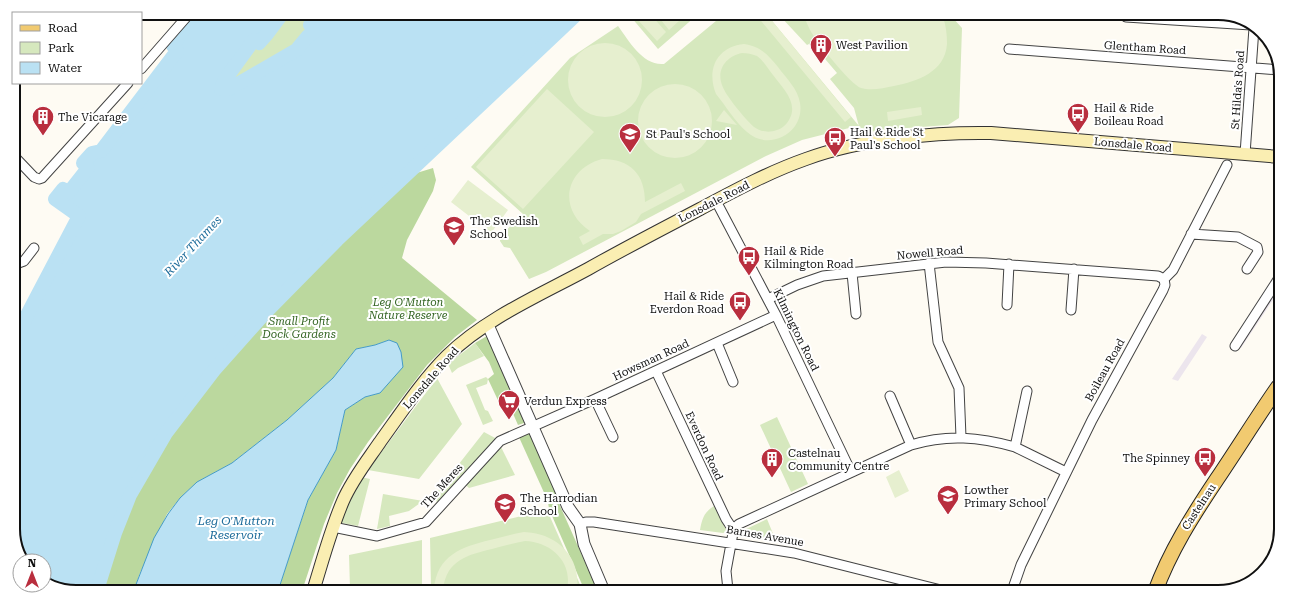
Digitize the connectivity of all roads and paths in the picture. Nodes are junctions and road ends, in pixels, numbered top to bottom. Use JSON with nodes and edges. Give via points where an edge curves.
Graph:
{"nodes":[{"id":1,"x":185,"y":20,"type":"edge"},
{"id":2,"x":1172,"y":20,"type":"edge"},
{"id":3,"x":1240,"y":24,"type":"edge"},
{"id":4,"x":1254,"y":34,"type":"edge"},
{"id":5,"x":1009,"y":49,"type":"dead end"},
{"id":6,"x":142,"y":67,"type":"edge"},
{"id":7,"x":1252,"y":68,"type":"junction"},
{"id":8,"x":1274,"y":70,"type":"edge"},
{"id":9,"x":127,"y":84,"type":"edge"},
{"id":10,"x":1245,"y":154,"type":"junction"},
{"id":11,"x":1274,"y":156,"type":"edge"},
{"id":12,"x":20,"y":162,"type":"edge"},
{"id":13,"x":1227,"y":164,"type":"dead end"},
{"id":14,"x":716,"y":201,"type":"junction"},
{"id":15,"x":1191,"y":234,"type":"junction"},
{"id":16,"x":34,"y":248,"type":"dead end"},
{"id":17,"x":20,"y":262,"type":"edge"},
{"id":18,"x":929,"y":263,"type":"junction"},
{"id":19,"x":1009,"y":264,"type":"junction"},
{"id":20,"x":1247,"y":269,"type":"dead end"},
{"id":21,"x":1074,"y":270,"type":"junction"},
{"id":22,"x":852,"y":273,"type":"junction"},
{"id":23,"x":1164,"y":279,"type":"junction"},
{"id":24,"x":1274,"y":291,"type":"edge"},
{"id":25,"x":768,"y":299,"type":"junction"},
{"id":26,"x":1007,"y":304,"type":"dead end"},
{"id":27,"x":1071,"y":310,"type":"dead end"},
{"id":28,"x":856,"y":314,"type":"dead end"},
{"id":29,"x":776,"y":315,"type":"junction"},
{"id":30,"x":488,"y":325,"type":"junction"},
{"id":31,"x":717,"y":343,"type":"junction"},
{"id":32,"x":1235,"y":346,"type":"dead end"},
{"id":33,"x":656,"y":371,"type":"junction"},
{"id":34,"x":733,"y":382,"type":"dead end"},
{"id":35,"x":1027,"y":391,"type":"dead end"},
{"id":36,"x":1274,"y":393,"type":"edge"},
{"id":37,"x":890,"y":396,"type":"dead end"},
{"id":38,"x":595,"y":399,"type":"junction"},
{"id":39,"x":534,"y":428,"type":"junction"},
{"id":40,"x":614,"y":437,"type":"dead end"},
{"id":41,"x":961,"y":437,"type":"junction"},
{"id":42,"x":911,"y":445,"type":"junction"},
{"id":43,"x":1015,"y":447,"type":"junction"},
{"id":44,"x":851,"y":472,"type":"junction"},
{"id":45,"x":1066,"y":472,"type":"junction"},
{"id":46,"x":580,"y":524,"type":"junction"},
{"id":47,"x":333,"y":528,"type":"junction"},
{"id":48,"x":735,"y":528,"type":"junction"},
{"id":49,"x":732,"y":542,"type":"junction"},
{"id":50,"x":315,"y":585,"type":"edge"},
{"id":51,"x":602,"y":585,"type":"edge"},
{"id":52,"x":727,"y":585,"type":"edge"},
{"id":53,"x":921,"y":585,"type":"edge"},
{"id":54,"x":1014,"y":585,"type":"edge"},
{"id":55,"x":1157,"y":585,"type":"edge"}],
"edges":[{"from":1,"to":6,"type":"street"},
{"from":2,"to":3,"type":"street"},
{"from":4,"to":7,"type":"street","name":"St Hilda's Road"},
{"from":5,"to":7,"type":"street","name":"Glentham Road"},
{"from":7,"to":8,"type":"street","name":"Glentham Road"},
{"from":7,"to":10,"type":"street","name":"St Hilda's Road"},
{"from":9,"to":12,"type":"street","via":[[45,176],[39,179],[34,177]]},
{"from":10,"to":11,"type":"main road","name":"Lonsdale Road"},
{"from":10,"to":14,"type":"main road","name":"Lonsdale Road","via":[[991,133],[965,132],[908,137],[857,145],[808,158],[775,171]]},
{"from":13,"to":15,"type":"street","name":"Boileau Road"},
{"from":14,"to":25,"type":"street","name":"Kilmington Road"},
{"from":14,"to":30,"type":"main road","name":"Lonsdale Road","via":[[504,314]]},
{"from":15,"to":20,"type":"street","via":[[1238,237],[1257,248],[1258,252]]},
{"from":15,"to":23,"type":"street","name":"Boileau Road","via":[[1173,270]]},
{"from":16,"to":17,"type":"street"},
{"from":18,"to":19,"type":"street","name":"Nowell Road","via":[[966,261]]},
{"from":18,"to":22,"type":"street","name":"Nowell Road"},
{"from":18,"to":41,"type":"street","via":[[938,342],[959,388]]},
{"from":19,"to":21,"type":"street","name":"Nowell Road"},
{"from":19,"to":26,"type":"street"},
{"from":21,"to":23,"type":"street","name":"Nowell Road","via":[[1158,276]]},
{"from":21,"to":27,"type":"street"},
{"from":22,"to":25,"type":"street","name":"Nowell Road","via":[[816,278]]},
{"from":22,"to":28,"type":"street"},
{"from":23,"to":45,"type":"street","name":"Boileau Road","via":[[1163,290]]},
{"from":24,"to":32,"type":"street"},
{"from":25,"to":29,"type":"street","name":"Kilmington Road"},
{"from":29,"to":31,"type":"street","name":"Howsman Road"},
{"from":29,"to":44,"type":"street","name":"Kilmington Road"},
{"from":30,"to":39,"type":"street"},
{"from":30,"to":47,"type":"main road","name":"Lonsdale Road","via":[[446,357],[400,414],[350,486]]},
{"from":31,"to":33,"type":"street","name":"Howsman Road"},
{"from":31,"to":34,"type":"street"},
{"from":33,"to":38,"type":"street","name":"Howsman Road"},
{"from":33,"to":48,"type":"street","name":"Everdon Road","via":[[726,519]]},
{"from":35,"to":43,"type":"street"},
{"from":36,"to":55,"type":"main road","name":"Castelnau","via":[[1264,408],[1255,411],[1251,427],[1188,523]]},
{"from":37,"to":42,"type":"street"},
{"from":38,"to":39,"type":"street","name":"Howsman Road"},
{"from":38,"to":40,"type":"street"},
{"from":39,"to":46,"type":"street","via":[[568,507]]},
{"from":39,"to":47,"type":"street","name":"The Meres","via":[[500,441],[426,522],[377,536]]},
{"from":41,"to":42,"type":"street"},
{"from":41,"to":43,"type":"street"},
{"from":42,"to":44,"type":"street"},
{"from":43,"to":45,"type":"street"},
{"from":44,"to":48,"type":"street"},
{"from":45,"to":54,"type":"street","name":"Boileau Road","via":[[1021,565]]},
{"from":46,"to":49,"type":"street","name":"Barnes Avenue","via":[[594,522]]},
{"from":46,"to":51,"type":"street","via":[[584,544]]},
{"from":47,"to":50,"type":"main road","name":"Lonsdale Road"},
{"from":48,"to":49,"type":"street"},
{"from":49,"to":52,"type":"street","via":[[726,571]]},
{"from":49,"to":53,"type":"street","name":"Barnes Avenue","via":[[810,556]]}]}
